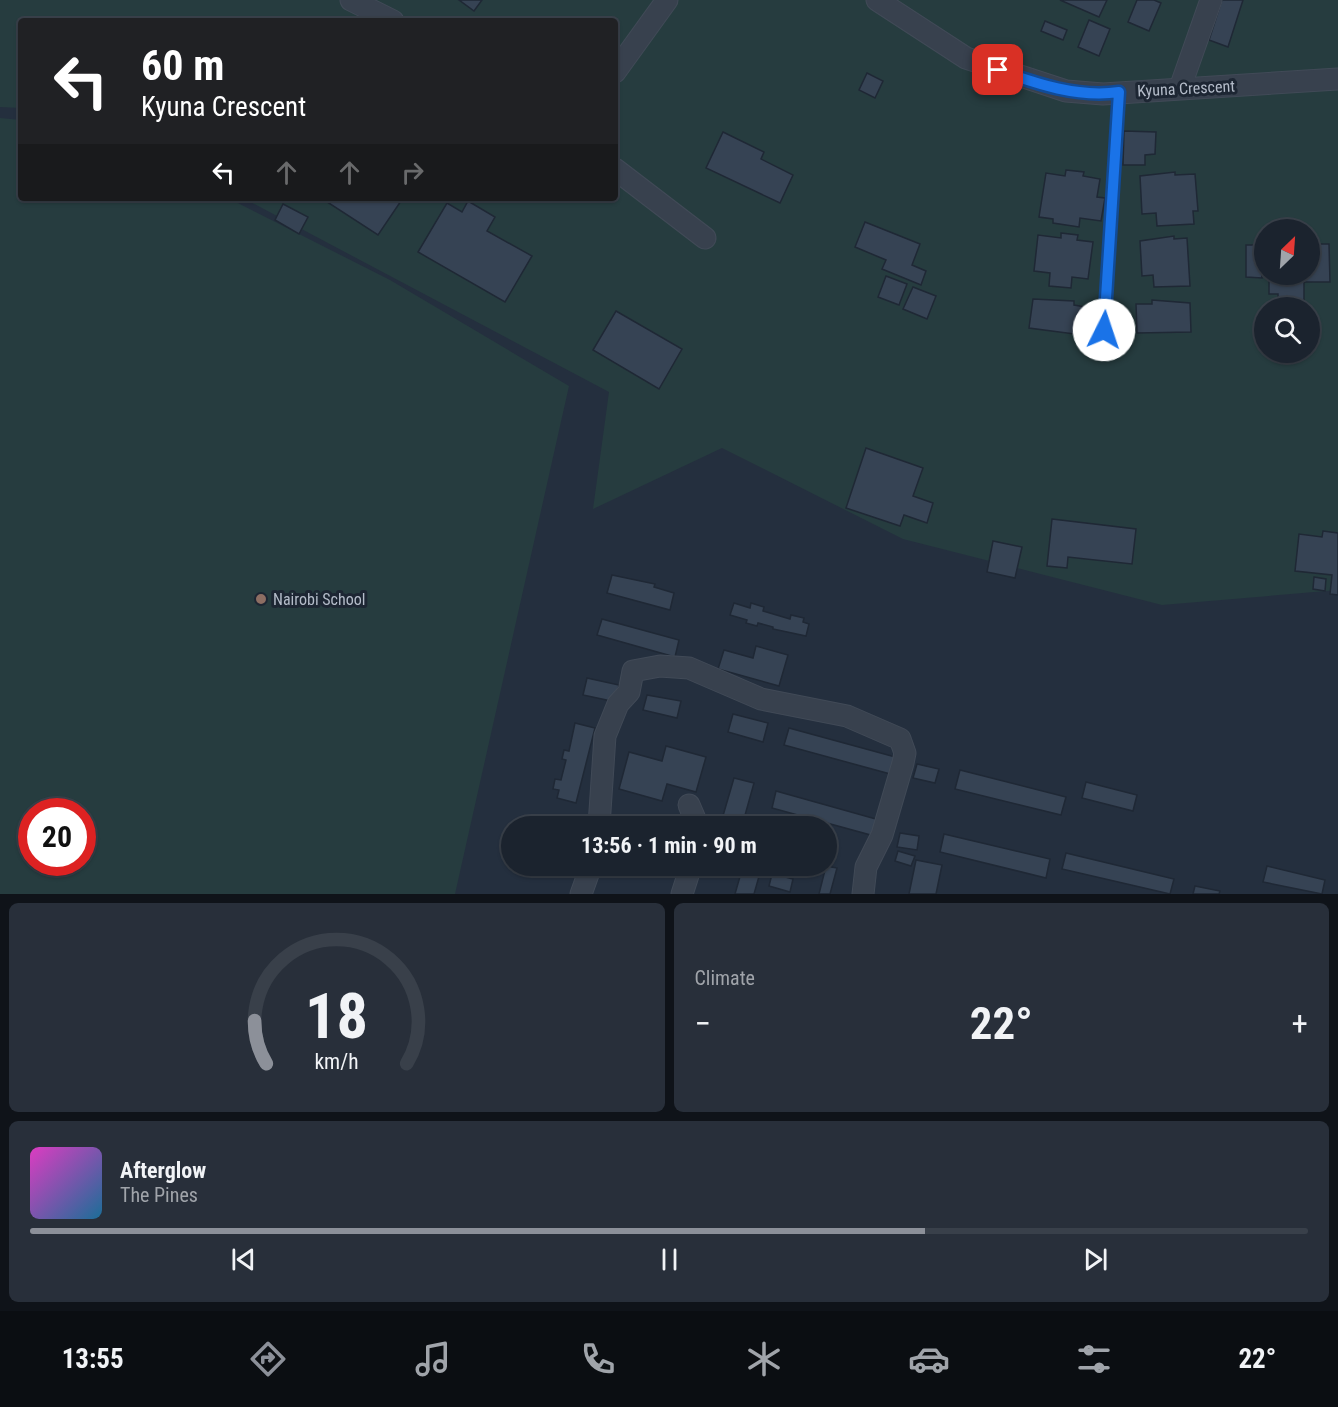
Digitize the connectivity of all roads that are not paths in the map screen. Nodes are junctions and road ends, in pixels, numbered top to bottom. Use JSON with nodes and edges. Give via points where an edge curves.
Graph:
{"nodes":[{"id":1,"x":351,"y":0,"type":"edge"},
{"id":2,"x":667,"y":0,"type":"edge"},
{"id":3,"x":877,"y":0,"type":"edge"},
{"id":4,"x":1211,"y":0,"type":"edge"},
{"id":5,"x":387,"y":18,"type":"edge"},
{"id":6,"x":618,"y":68,"type":"edge"},
{"id":7,"x":1338,"y":79,"type":"edge"},
{"id":8,"x":1180,"y":88,"type":"junction"},
{"id":9,"x":1119,"y":92,"type":"junction"},
{"id":10,"x":618,"y":171,"type":"edge"},
{"id":11,"x":705,"y":238,"type":"dead end"},
{"id":12,"x":1104,"y":330,"type":"dead end"},
{"id":13,"x":689,"y":805,"type":"dead end"},
{"id":14,"x":601,"y":816,"type":"edge"},
{"id":15,"x":694,"y":816,"type":"edge"},
{"id":16,"x":587,"y":876,"type":"edge"},
{"id":17,"x":688,"y":876,"type":"edge"},
{"id":18,"x":581,"y":894,"type":"edge"},
{"id":19,"x":682,"y":894,"type":"edge"},
{"id":20,"x":863,"y":894,"type":"edge"}],
"edges":[{"from":1,"to":5,"type":"street"},
{"from":2,"to":6,"type":"street"},
{"from":3,"to":9,"type":"street","name":"Kyuna Crescent","via":[[966,58],[1066,91]]},
{"from":4,"to":8,"type":"street"},
{"from":7,"to":8,"type":"street","name":"Kyuna Crescent"},
{"from":8,"to":9,"type":"street","name":"Kyuna Crescent"},
{"from":9,"to":12,"type":"lane"},
{"from":10,"to":11,"type":"street"},
{"from":13,"to":15,"type":"street"},
{"from":14,"to":20,"type":"street","via":[[605,736],[618,705],[629,692],[633,671],[660,666],[689,668],[761,699],[847,716],[900,739],[905,753],[903,763],[882,835],[866,867]]},
{"from":16,"to":18,"type":"street"},
{"from":17,"to":19,"type":"street"}]}
